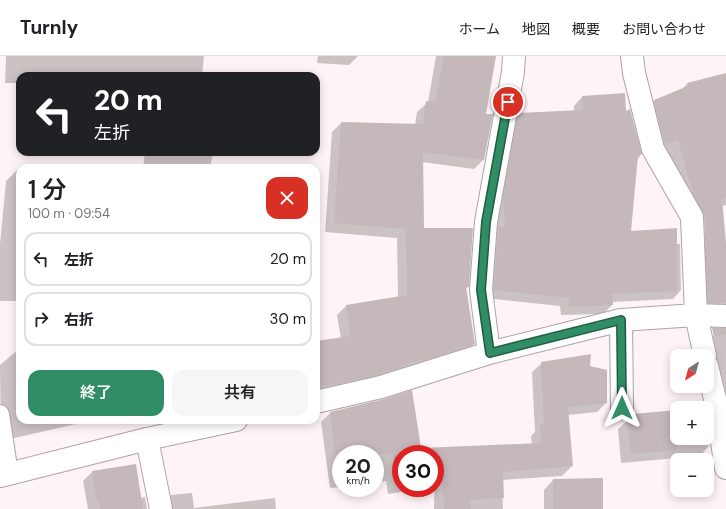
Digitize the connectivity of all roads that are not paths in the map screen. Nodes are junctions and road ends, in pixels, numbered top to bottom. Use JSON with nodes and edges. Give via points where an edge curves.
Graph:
{"nodes":[{"id":1,"x":514,"y":56,"type":"edge"},
{"id":2,"x":632,"y":56,"type":"edge"},
{"id":3,"x":696,"y":315,"type":"junction"},
{"id":4,"x":726,"y":316,"type":"edge"},
{"id":5,"x":621,"y":320,"type":"junction"},
{"id":6,"x":703,"y":349,"type":"edge"},
{"id":7,"x":490,"y":353,"type":"junction"},
{"id":8,"x":714,"y":393,"type":"edge"},
{"id":9,"x":320,"y":401,"type":"edge"},
{"id":10,"x":622,"y":408,"type":"dead end"},
{"id":11,"x":0,"y":414,"type":"edge"},
{"id":12,"x":217,"y":424,"type":"edge"},
{"id":13,"x":147,"y":439,"type":"junction"},
{"id":14,"x":726,"y":468,"type":"edge"},
{"id":15,"x":4,"y":475,"type":"edge"},
{"id":16,"x":161,"y":509,"type":"edge"}],
"edges":[{"from":1,"to":7,"type":"street","via":[[486,222],[481,290]]},
{"from":2,"to":3,"type":"street","via":[[653,150],[692,216]]},
{"from":3,"to":4,"type":"street"},
{"from":3,"to":5,"type":"street"},
{"from":3,"to":6,"type":"street"},
{"from":5,"to":7,"type":"street"},
{"from":5,"to":10,"type":"street"},
{"from":7,"to":9,"type":"street","via":[[381,387]]},
{"from":8,"to":14,"type":"street"},
{"from":11,"to":15,"type":"lane"},
{"from":12,"to":13,"type":"street"},
{"from":13,"to":15,"type":"street"},
{"from":13,"to":16,"type":"street"}]}
